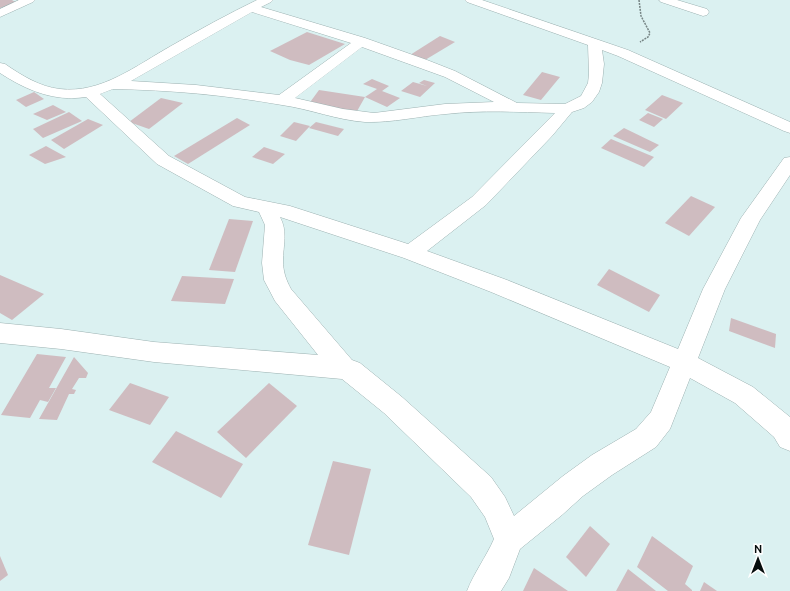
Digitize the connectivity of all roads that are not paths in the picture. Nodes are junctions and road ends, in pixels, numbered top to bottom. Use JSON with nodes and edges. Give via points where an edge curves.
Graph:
{"nodes":[{"id":1,"x":29,"y":0,"type":"edge"},
{"id":2,"x":268,"y":0,"type":"edge"},
{"id":3,"x":471,"y":0,"type":"edge"},
{"id":4,"x":665,"y":0,"type":"edge"},
{"id":5,"x":251,"y":8,"type":"junction"},
{"id":6,"x":703,"y":12,"type":"dead end"},
{"id":7,"x":0,"y":13,"type":"edge"},
{"id":8,"x":360,"y":41,"type":"junction"},
{"id":9,"x":594,"y":43,"type":"junction"},
{"id":10,"x":0,"y":67,"type":"edge"},
{"id":11,"x":112,"y":85,"type":"junction"},
{"id":12,"x":90,"y":92,"type":"junction"},
{"id":13,"x":282,"y":100,"type":"junction"},
{"id":14,"x":514,"y":108,"type":"junction"},
{"id":15,"x":567,"y":109,"type":"junction"},
{"id":16,"x":790,"y":113,"type":"edge"},
{"id":17,"x":771,"y":118,"type":"junction"},
{"id":18,"x":790,"y":128,"type":"edge"},
{"id":19,"x":790,"y":162,"type":"edge"},
{"id":20,"x":266,"y":208,"type":"junction"},
{"id":21,"x":411,"y":253,"type":"junction"},
{"id":22,"x":0,"y":333,"type":"edge"},
{"id":23,"x":684,"y":362,"type":"junction"},
{"id":24,"x":343,"y":368,"type":"junction"},
{"id":25,"x":790,"y":438,"type":"edge"},
{"id":26,"x":509,"y":538,"type":"junction"},
{"id":27,"x":483,"y":591,"type":"edge"}],
"edges":[{"from":1,"to":7,"type":"street"},
{"from":2,"to":5,"type":"street"},
{"from":3,"to":9,"type":"street"},
{"from":4,"to":6,"type":"street"},
{"from":5,"to":8,"type":"street"},
{"from":5,"to":11,"type":"street"},
{"from":8,"to":13,"type":"street","via":[[352,50]]},
{"from":8,"to":14,"type":"street","via":[[450,74]]},
{"from":9,"to":15,"type":"street","via":[[598,64],[595,83],[588,99],[578,106]]},
{"from":9,"to":17,"type":"street","via":[[623,53]]},
{"from":10,"to":12,"type":"street","via":[[33,86],[60,94]]},
{"from":11,"to":12,"type":"street"},
{"from":11,"to":13,"type":"street","via":[[176,87]]},
{"from":12,"to":20,"type":"street","via":[[163,160],[240,202]]},
{"from":13,"to":14,"type":"street","via":[[332,112],[387,118],[445,109]]},
{"from":14,"to":15,"type":"street"},
{"from":15,"to":21,"type":"street","via":[[479,201]]},
{"from":16,"to":17,"type":"street"},
{"from":17,"to":18,"type":"street"},
{"from":19,"to":23,"type":"street","via":[[748,224],[714,288]]},
{"from":20,"to":21,"type":"street"},
{"from":20,"to":24,"type":"street","via":[[275,225],[272,263],[275,280],[283,295]]},
{"from":21,"to":23,"type":"street"},
{"from":22,"to":24,"type":"street","via":[[154,352]]},
{"from":23,"to":25,"type":"street","via":[[744,396],[783,428]]},
{"from":23,"to":26,"type":"street","via":[[661,420],[646,438],[602,465]]},
{"from":24,"to":26,"type":"street","via":[[393,406],[481,487],[495,507]]},
{"from":26,"to":27,"type":"street","via":[[498,567]]}]}
